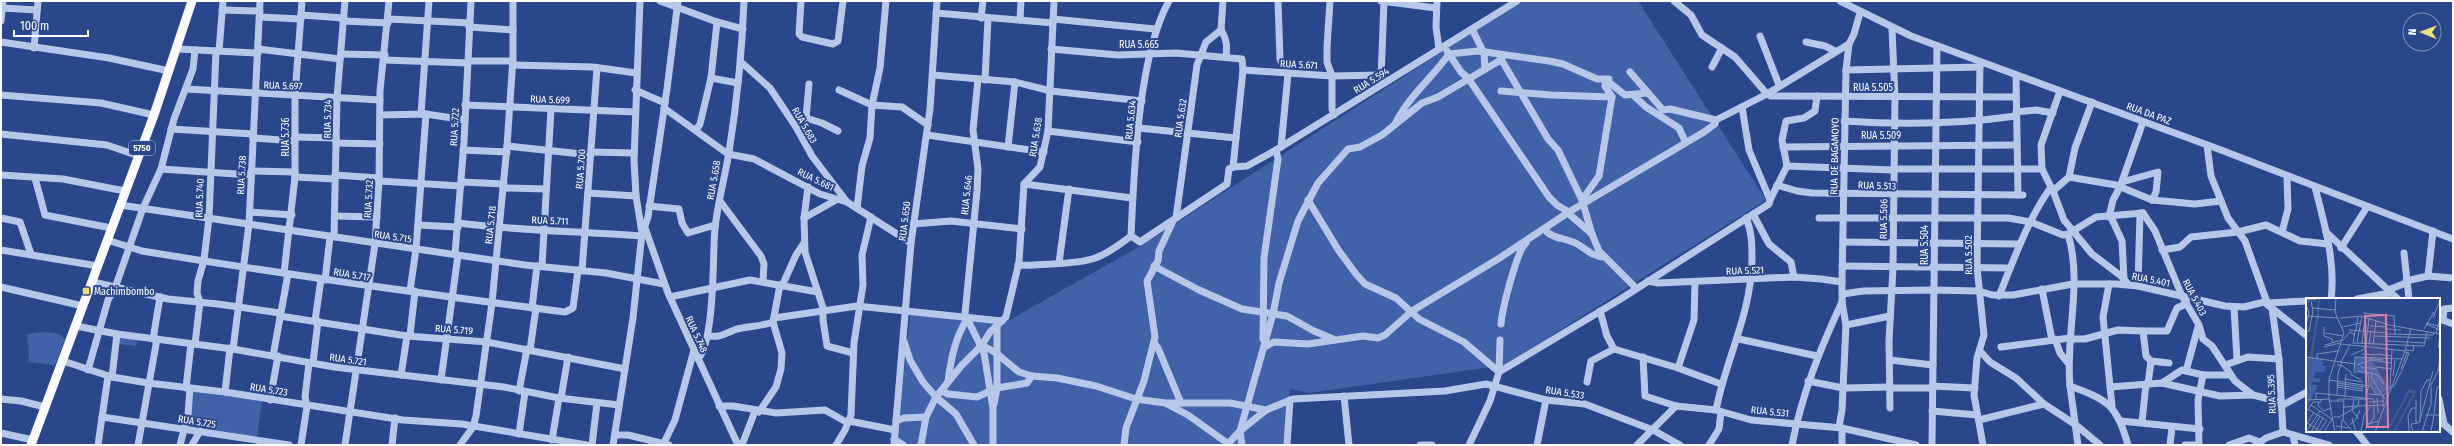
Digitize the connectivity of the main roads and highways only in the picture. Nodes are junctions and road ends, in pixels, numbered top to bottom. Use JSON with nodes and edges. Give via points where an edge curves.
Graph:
{"nodes":[{"id":1,"x":192,"y":1,"type":"edge"},
{"id":2,"x":32,"y":443,"type":"edge"}],
"edges":[{"from":1,"to":2,"type":"main road","number":"5750","via":[[178,49]]}]}
